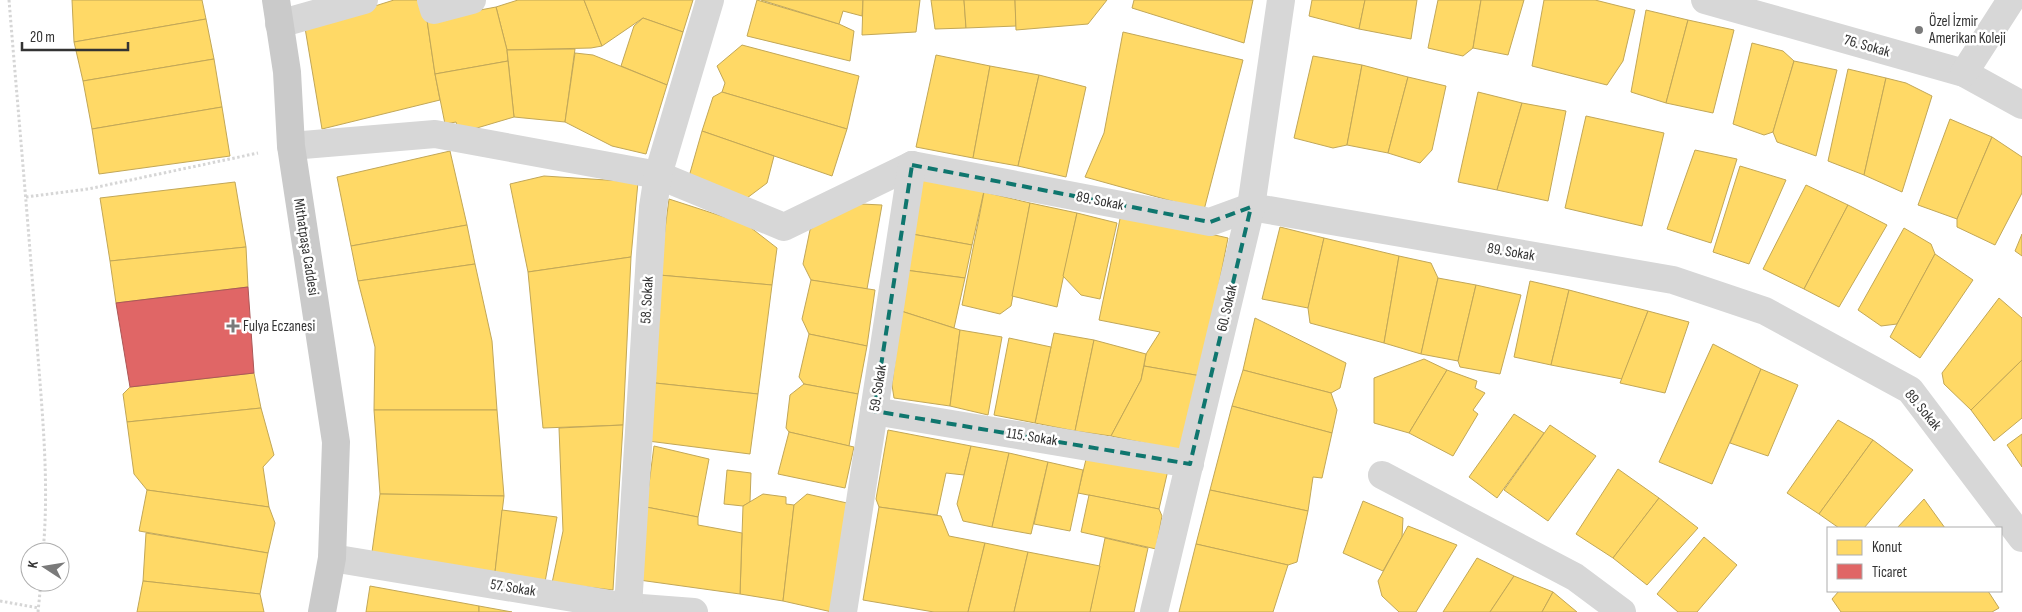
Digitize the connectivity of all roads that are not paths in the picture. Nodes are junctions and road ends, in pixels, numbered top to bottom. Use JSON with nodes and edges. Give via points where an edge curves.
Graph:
{"nodes":[{"id":1,"x":364,"y":0,"type":"edge"},
{"id":2,"x":431,"y":0,"type":"edge"},
{"id":3,"x":472,"y":0,"type":"edge"},
{"id":4,"x":710,"y":0,"type":"edge"},
{"id":5,"x":1281,"y":0,"type":"edge"},
{"id":6,"x":1705,"y":0,"type":"edge"},
{"id":7,"x":2011,"y":0,"type":"edge"},
{"id":8,"x":277,"y":12,"type":"edge"},
{"id":9,"x":1964,"y":73,"type":"junction"},
{"id":10,"x":2022,"y":105,"type":"edge"},
{"id":11,"x":291,"y":146,"type":"junction"},
{"id":12,"x":912,"y":165,"type":"junction"},
{"id":13,"x":658,"y":175,"type":"junction"},
{"id":14,"x":1250,"y":207,"type":"junction"},
{"id":15,"x":874,"y":411,"type":"junction"},
{"id":16,"x":1190,"y":464,"type":"junction"},
{"id":17,"x":1382,"y":475,"type":"dead end"},
{"id":18,"x":2022,"y":538,"type":"edge"},
{"id":19,"x":332,"y":558,"type":"junction"},
{"id":20,"x":628,"y":607,"type":"junction"},
{"id":21,"x":322,"y":612,"type":"edge"},
{"id":22,"x":694,"y":612,"type":"edge"},
{"id":23,"x":843,"y":612,"type":"edge"},
{"id":24,"x":1154,"y":612,"type":"edge"},
{"id":25,"x":1622,"y":612,"type":"edge"}],
"edges":[{"from":1,"to":8,"type":"street"},
{"from":2,"to":3,"type":"street","via":[[434,10]]},
{"from":4,"to":13,"type":"street","name":"58. Sokak"},
{"from":5,"to":14,"type":"street","name":"60. Sokak"},
{"from":6,"to":9,"type":"street","name":"76. Sokak"},
{"from":7,"to":9,"type":"street"},
{"from":8,"to":11,"type":"main road","name":"Mithatpaşa Caddesi","via":[[287,72]]},
{"from":9,"to":10,"type":"street","name":"76. Sokak"},
{"from":11,"to":13,"type":"street","via":[[435,134]]},
{"from":11,"to":19,"type":"main road","name":"Mithatpaşa Caddesi","via":[[336,442]]},
{"from":12,"to":13,"type":"street","via":[[784,227]]},
{"from":12,"to":14,"type":"street","name":"89. Sokak","via":[[1210,222]]},
{"from":12,"to":15,"type":"street","name":"59. Sokak"},
{"from":13,"to":20,"type":"street","name":"58. Sokak","via":[[653,207]]},
{"from":14,"to":16,"type":"street","name":"60. Sokak"},
{"from":14,"to":18,"type":"street","name":"89. Sokak","via":[[1674,280],[1764,311],[1910,390]]},
{"from":15,"to":16,"type":"street","name":"115. Sokak"},
{"from":15,"to":23,"type":"street","name":"59. Sokak"},
{"from":16,"to":24,"type":"street","name":"60. Sokak"},
{"from":17,"to":25,"type":"street","via":[[1575,577]]},
{"from":19,"to":20,"type":"street","name":"57. Sokak"},
{"from":19,"to":21,"type":"main road","name":"Mithatpaşa Caddesi"},
{"from":20,"to":22,"type":"street","name":"57. Sokak"}]}
